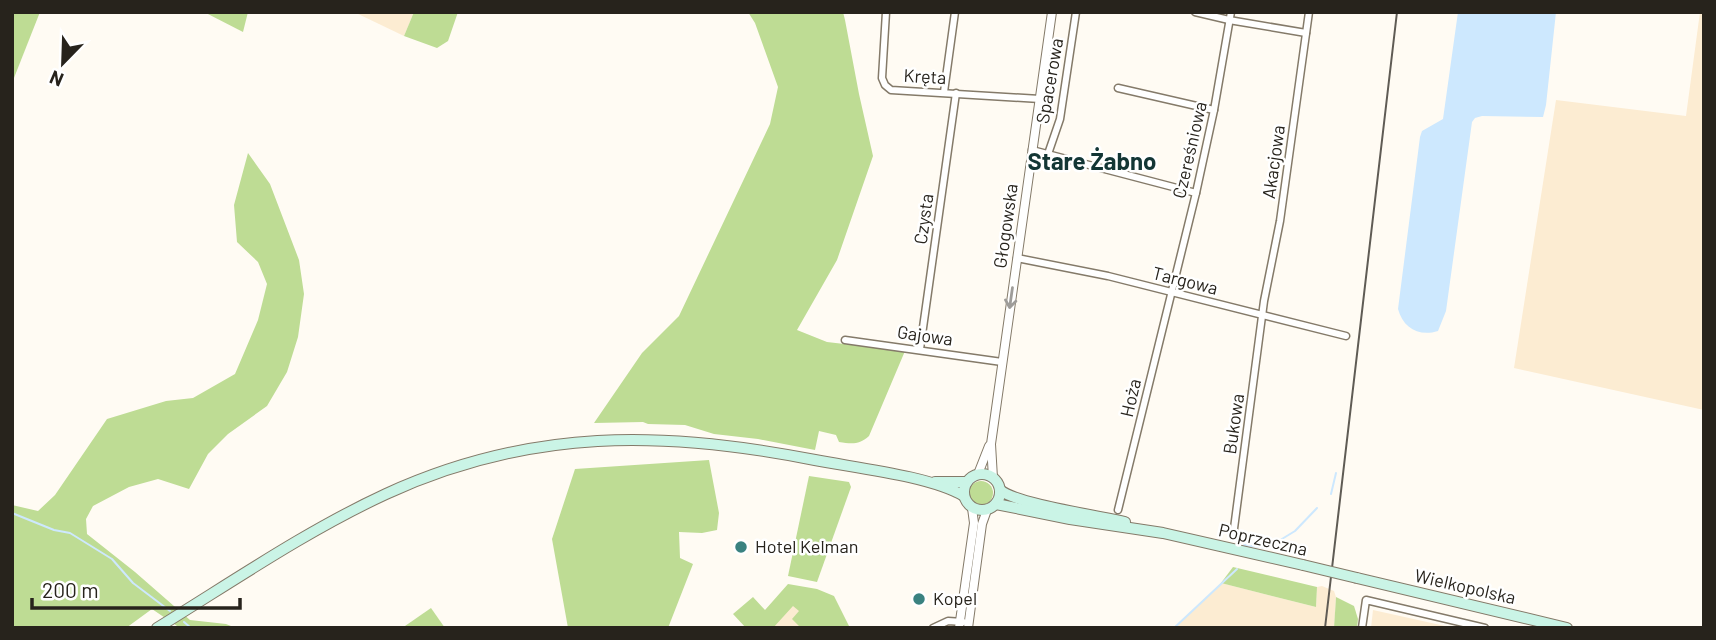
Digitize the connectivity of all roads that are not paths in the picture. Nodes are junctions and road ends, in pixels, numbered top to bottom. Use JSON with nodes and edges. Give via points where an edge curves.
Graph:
{"nodes":[{"id":1,"x":886,"y":12,"type":"edge"},
{"id":2,"x":955,"y":12,"type":"edge"},
{"id":3,"x":1052,"y":12,"type":"edge"},
{"id":4,"x":1076,"y":12,"type":"edge"},
{"id":5,"x":1195,"y":12,"type":"edge"},
{"id":6,"x":1231,"y":12,"type":"edge"},
{"id":7,"x":1309,"y":12,"type":"edge"},
{"id":8,"x":1230,"y":20,"type":"junction"},
{"id":9,"x":1306,"y":33,"type":"junction"},
{"id":10,"x":1118,"y":88,"type":"dead end"},
{"id":11,"x":944,"y":92,"type":"junction"},
{"id":12,"x":956,"y":93,"type":"junction"},
{"id":13,"x":1040,"y":99,"type":"junction"},
{"id":14,"x":1214,"y":110,"type":"junction"},
{"id":15,"x":1032,"y":150,"type":"junction"},
{"id":16,"x":1048,"y":154,"type":"junction"},
{"id":17,"x":1196,"y":193,"type":"junction"},
{"id":18,"x":1017,"y":258,"type":"junction"},
{"id":19,"x":1171,"y":292,"type":"junction"},
{"id":20,"x":1262,"y":315,"type":"junction"},
{"id":21,"x":1346,"y":336,"type":"dead end"},
{"id":22,"x":845,"y":340,"type":"dead end"},
{"id":23,"x":919,"y":349,"type":"junction"},
{"id":24,"x":1002,"y":362,"type":"junction"},
{"id":25,"x":990,"y":444,"type":"junction"},
{"id":26,"x":978,"y":474,"type":"junction"},
{"id":27,"x":993,"y":478,"type":"junction"},
{"id":28,"x":927,"y":482,"type":"junction"},
{"id":29,"x":967,"y":482,"type":"junction"},
{"id":30,"x":1000,"y":490,"type":"junction"},
{"id":31,"x":964,"y":496,"type":"junction"},
{"id":32,"x":992,"y":507,"type":"junction"},
{"id":33,"x":972,"y":508,"type":"junction"},
{"id":34,"x":1118,"y":510,"type":"dead end"},
{"id":35,"x":1163,"y":533,"type":"junction"},
{"id":36,"x":1233,"y":536,"type":"dead end"},
{"id":37,"x":1356,"y":578,"type":"joint"},
{"id":38,"x":962,"y":626,"type":"edge"},
{"id":39,"x":158,"y":628,"type":"edge"},
{"id":40,"x":933,"y":628,"type":"edge"},
{"id":41,"x":1362,"y":628,"type":"edge"},
{"id":42,"x":1485,"y":628,"type":"edge"},
{"id":43,"x":1567,"y":628,"type":"edge"}],
"edges":[{"from":1,"to":11,"type":"street","name":"Kręta","via":[[885,85],[891,90]]},
{"from":2,"to":11,"type":"street"},
{"from":3,"to":13,"type":"street","name":"Głogowska"},
{"from":4,"to":16,"type":"street","name":"Spacerowa","via":[[1060,119]]},
{"from":5,"to":8,"type":"street"},
{"from":6,"to":8,"type":"street","name":"Czereśniowa"},
{"from":7,"to":9,"type":"street","name":"Akacjowa"},
{"from":8,"to":9,"type":"street"},
{"from":8,"to":14,"type":"street","name":"Czereśniowa"},
{"from":9,"to":20,"type":"street","name":"Akacjowa"},
{"from":10,"to":14,"type":"street"},
{"from":11,"to":12,"type":"street","name":"Kręta"},
{"from":12,"to":13,"type":"street","name":"Kręta"},
{"from":12,"to":23,"type":"street","name":"Czysta"},
{"from":13,"to":15,"type":"street","name":"Głogowska"},
{"from":14,"to":17,"type":"street","name":"Czereśniowa"},
{"from":15,"to":16,"type":"street"},
{"from":15,"to":18,"type":"street","name":"Głogowska"},
{"from":16,"to":17,"type":"street"},
{"from":17,"to":19,"type":"street","name":"Czereśniowa"},
{"from":18,"to":19,"type":"street","name":"Targowa"},
{"from":18,"to":24,"type":"street","name":"Głogowska","one_way":true},
{"from":19,"to":20,"type":"street","name":"Targowa"},
{"from":19,"to":34,"type":"street","name":"Hoża"},
{"from":20,"to":21,"type":"street","name":"Targowa"},
{"from":20,"to":36,"type":"street","name":"Bukowa"},
{"from":22,"to":23,"type":"street","name":"Gajowa"},
{"from":23,"to":24,"type":"street","name":"Gajowa"},
{"from":24,"to":25,"type":"street","name":"Głogowska"},
{"from":25,"to":26,"type":"street","name":"Głogowska"},
{"from":25,"to":27,"type":"street","name":"Głogowska"},
{"from":26,"to":27,"type":"main road"},
{"from":26,"to":29,"type":"main road"},
{"from":27,"to":30,"type":"main road"},
{"from":28,"to":29,"type":"main road"},
{"from":28,"to":31,"type":"main road"},
{"from":28,"to":39,"type":"main road","via":[[765,450],[686,440],[626,439],[533,448],[455,468],[385,495],[322,527]]},
{"from":29,"to":31,"type":"main road"},
{"from":30,"to":32,"type":"main road"},
{"from":30,"to":35,"type":"main road","name":"Poprzeczna"},
{"from":31,"to":33,"type":"main road"},
{"from":32,"to":33,"type":"main road"},
{"from":32,"to":35,"type":"main road","name":"Poprzeczna"},
{"from":32,"to":38,"type":"street","via":[[982,524]]},
{"from":33,"to":38,"type":"street","via":[[975,518]]},
{"from":35,"to":37,"type":"main road","name":"Poprzeczna","bridge":true},
{"from":37,"to":43,"type":"main road","name":"Wielkopolska"},
{"from":38,"to":40,"type":"street","via":[[948,621]]},
{"from":41,"to":42,"type":"street","via":[[1366,600]]}]}
